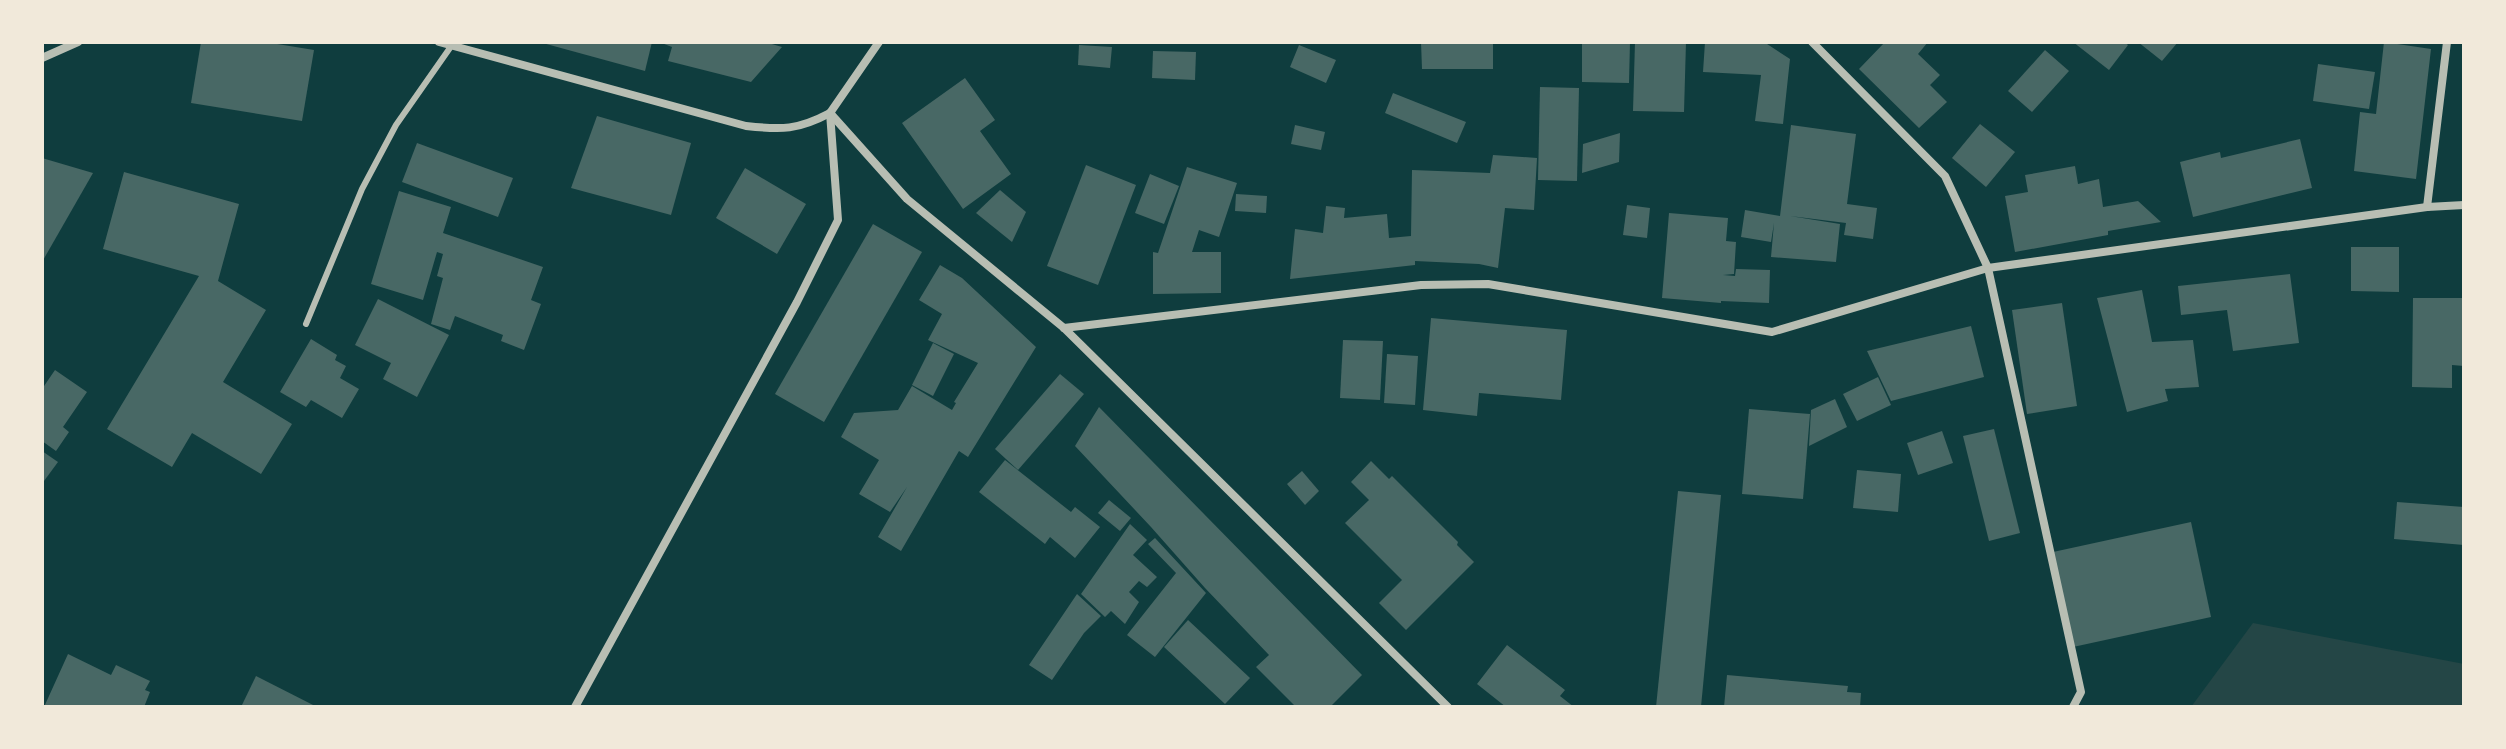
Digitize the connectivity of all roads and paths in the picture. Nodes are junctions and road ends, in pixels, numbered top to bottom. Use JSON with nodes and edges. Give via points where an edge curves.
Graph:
{"nodes":[{"id":1,"x":78,"y":42,"type":"edge"},
{"id":2,"x":439,"y":42,"type":"edge"},
{"id":3,"x":879,"y":42,"type":"edge"},
{"id":4,"x":1812,"y":42,"type":"edge"},
{"id":5,"x":2447,"y":42,"type":"edge"},
{"id":6,"x":452,"y":45,"type":"junction"},
{"id":7,"x":1825,"y":45,"type":"edge"},
{"id":8,"x":42,"y":58,"type":"edge"},
{"id":9,"x":830,"y":113,"type":"junction"},
{"id":10,"x":2464,"y":205,"type":"edge"},
{"id":11,"x":2427,"y":207,"type":"junction"},
{"id":12,"x":1988,"y":268,"type":"junction"},
{"id":13,"x":306,"y":324,"type":"dead end"},
{"id":14,"x":1064,"y":328,"type":"junction"},
{"id":15,"x":575,"y":707,"type":"edge"},
{"id":16,"x":1448,"y":707,"type":"edge"},
{"id":17,"x":2073,"y":707,"type":"edge"}],
"edges":[{"from":1,"to":8,"type":"street"},
{"from":2,"to":6,"type":"street"},
{"from":3,"to":9,"type":"street"},
{"from":4,"to":7,"type":"street"},
{"from":5,"to":11,"type":"street"},
{"from":6,"to":9,"type":"street","via":[[746,126],[776,130],[806,125]]},
{"from":6,"to":13,"type":"lane","via":[[396,125],[362,189]]},
{"from":7,"to":12,"type":"street","via":[[1945,176]]},
{"from":9,"to":14,"type":"street","via":[[907,199]]},
{"from":9,"to":15,"type":"street","via":[[838,220]]},
{"from":10,"to":11,"type":"street"},
{"from":11,"to":12,"type":"street"},
{"from":12,"to":14,"type":"street","via":[[1772,332],[1488,284],[1421,285]]},
{"from":12,"to":17,"type":"street","via":[[2081,692]]},
{"from":14,"to":16,"type":"street"}]}
